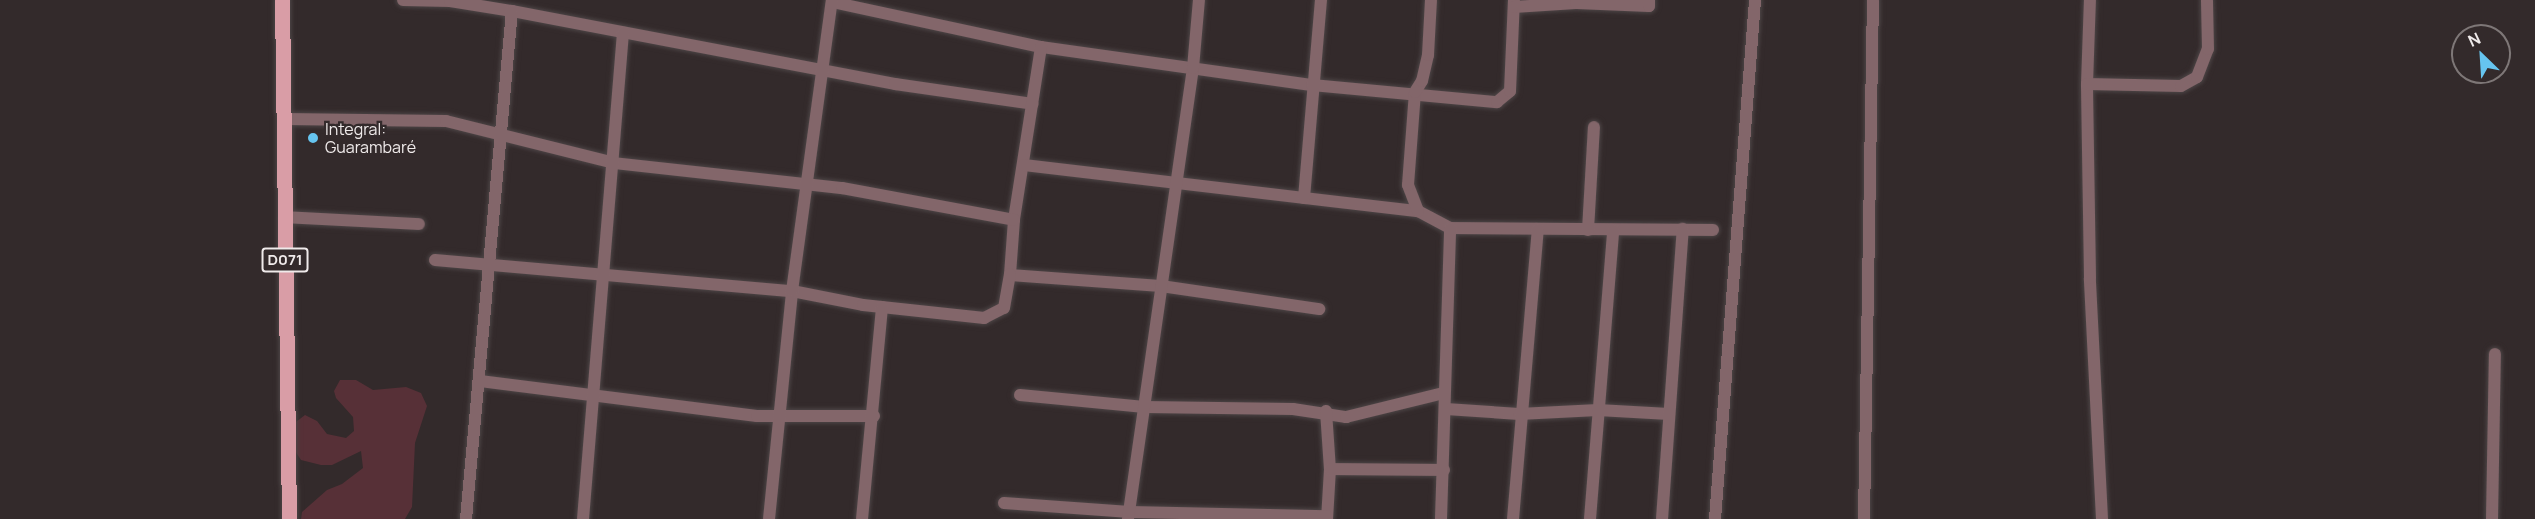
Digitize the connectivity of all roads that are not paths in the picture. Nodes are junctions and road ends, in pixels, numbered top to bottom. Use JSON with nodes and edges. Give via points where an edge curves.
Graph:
{"nodes":[{"id":1,"x":282,"y":0,"type":"edge"},
{"id":2,"x":403,"y":0,"type":"edge"},
{"id":3,"x":1199,"y":0,"type":"edge"},
{"id":4,"x":1321,"y":0,"type":"edge"},
{"id":5,"x":1431,"y":0,"type":"edge"},
{"id":6,"x":1649,"y":0,"type":"edge"},
{"id":7,"x":1755,"y":0,"type":"edge"},
{"id":8,"x":1873,"y":0,"type":"edge"},
{"id":9,"x":2090,"y":0,"type":"edge"},
{"id":10,"x":2207,"y":0,"type":"edge"},
{"id":11,"x":832,"y":1,"type":"edge"},
{"id":12,"x":1514,"y":3,"type":"edge"},
{"id":13,"x":512,"y":11,"type":"junction"},
{"id":14,"x":623,"y":33,"type":"junction"},
{"id":15,"x":1041,"y":46,"type":"junction"},
{"id":16,"x":1193,"y":68,"type":"junction"},
{"id":17,"x":825,"y":69,"type":"junction"},
{"id":18,"x":2087,"y":84,"type":"junction"},
{"id":19,"x":1312,"y":85,"type":"junction"},
{"id":20,"x":1415,"y":92,"type":"junction"},
{"id":21,"x":1033,"y":104,"type":"junction"},
{"id":22,"x":284,"y":119,"type":"junction"},
{"id":23,"x":1594,"y":127,"type":"dead end"},
{"id":24,"x":502,"y":134,"type":"junction"},
{"id":25,"x":614,"y":163,"type":"junction"},
{"id":26,"x":1024,"y":165,"type":"junction"},
{"id":27,"x":1174,"y":182,"type":"junction"},
{"id":28,"x":1408,"y":185,"type":"junction"},
{"id":29,"x":806,"y":186,"type":"junction"},
{"id":30,"x":1304,"y":198,"type":"junction"},
{"id":31,"x":1393,"y":208,"type":"junction"},
{"id":32,"x":1418,"y":211,"type":"junction"},
{"id":33,"x":284,"y":217,"type":"junction"},
{"id":34,"x":1014,"y":220,"type":"junction"},
{"id":35,"x":419,"y":224,"type":"dead end"},
{"id":36,"x":1450,"y":228,"type":"junction"},
{"id":37,"x":1538,"y":229,"type":"junction"},
{"id":38,"x":1588,"y":230,"type":"junction"},
{"id":39,"x":1612,"y":230,"type":"junction"},
{"id":40,"x":1683,"y":230,"type":"junction"},
{"id":41,"x":1713,"y":230,"type":"dead end"},
{"id":42,"x":435,"y":260,"type":"dead end"},
{"id":43,"x":491,"y":264,"type":"junction"},
{"id":44,"x":605,"y":273,"type":"junction"},
{"id":45,"x":1010,"y":275,"type":"junction"},
{"id":46,"x":1161,"y":286,"type":"junction"},
{"id":47,"x":792,"y":291,"type":"junction"},
{"id":48,"x":882,"y":307,"type":"junction"},
{"id":49,"x":1319,"y":309,"type":"dead end"},
{"id":50,"x":2495,"y":354,"type":"dead end"},
{"id":51,"x":480,"y":381,"type":"junction"},
{"id":52,"x":1444,"y":393,"type":"junction"},
{"id":53,"x":1020,"y":395,"type":"dead end"},
{"id":54,"x":595,"y":396,"type":"junction"},
{"id":55,"x":1144,"y":407,"type":"junction"},
{"id":56,"x":1446,"y":409,"type":"junction"},
{"id":57,"x":1598,"y":410,"type":"junction"},
{"id":58,"x":1326,"y":411,"type":"junction"},
{"id":59,"x":1519,"y":414,"type":"junction"},
{"id":60,"x":1669,"y":414,"type":"junction"},
{"id":61,"x":874,"y":416,"type":"junction"},
{"id":62,"x":780,"y":417,"type":"junction"},
{"id":63,"x":1330,"y":469,"type":"junction"},
{"id":64,"x":1444,"y":470,"type":"junction"},
{"id":65,"x":1004,"y":503,"type":"dead end"},
{"id":66,"x":1129,"y":515,"type":"edge"},
{"id":67,"x":1327,"y":517,"type":"edge"},
{"id":68,"x":289,"y":519,"type":"edge"},
{"id":69,"x":466,"y":519,"type":"edge"},
{"id":70,"x":583,"y":519,"type":"edge"},
{"id":71,"x":769,"y":519,"type":"edge"},
{"id":72,"x":862,"y":519,"type":"edge"},
{"id":73,"x":1441,"y":519,"type":"edge"},
{"id":74,"x":1513,"y":519,"type":"edge"},
{"id":75,"x":1590,"y":519,"type":"edge"},
{"id":76,"x":1662,"y":519,"type":"edge"},
{"id":77,"x":1715,"y":519,"type":"edge"},
{"id":78,"x":1864,"y":519,"type":"edge"},
{"id":79,"x":2102,"y":519,"type":"edge"},
{"id":80,"x":2492,"y":519,"type":"edge"}],
"edges":[{"from":1,"to":22,"type":"main road","number":"D071"},
{"from":2,"to":13,"type":"street","via":[[450,1]]},
{"from":3,"to":16,"type":"street"},
{"from":4,"to":19,"type":"street"},
{"from":5,"to":20,"type":"street","via":[[1428,55]]},
{"from":6,"to":12,"type":"street","via":[[1648,6]]},
{"from":7,"to":77,"type":"street"},
{"from":8,"to":78,"type":"street"},
{"from":9,"to":18,"type":"street"},
{"from":10,"to":18,"type":"street","via":[[2208,49],[2197,77],[2181,86]]},
{"from":11,"to":15,"type":"street"},
{"from":11,"to":17,"type":"street"},
{"from":12,"to":20,"type":"street","via":[[1510,91],[1505,99],[1488,102]]},
{"from":13,"to":14,"type":"street"},
{"from":13,"to":24,"type":"street"},
{"from":14,"to":17,"type":"street"},
{"from":14,"to":25,"type":"street"},
{"from":15,"to":16,"type":"street"},
{"from":15,"to":21,"type":"street"},
{"from":16,"to":19,"type":"street"},
{"from":16,"to":27,"type":"street"},
{"from":17,"to":21,"type":"street","via":[[904,86]]},
{"from":17,"to":29,"type":"street"},
{"from":18,"to":79,"type":"street","via":[[2090,278]]},
{"from":19,"to":20,"type":"street"},
{"from":19,"to":30,"type":"street"},
{"from":20,"to":28,"type":"street"},
{"from":21,"to":26,"type":"street"},
{"from":22,"to":24,"type":"street","via":[[446,121]]},
{"from":22,"to":33,"type":"main road","number":"D071"},
{"from":23,"to":38,"type":"street"},
{"from":24,"to":25,"type":"street"},
{"from":24,"to":43,"type":"street"},
{"from":25,"to":29,"type":"street"},
{"from":25,"to":44,"type":"street"},
{"from":26,"to":27,"type":"street"},
{"from":26,"to":34,"type":"street"},
{"from":27,"to":30,"type":"street"},
{"from":27,"to":46,"type":"street"},
{"from":28,"to":31,"type":"street"},
{"from":28,"to":32,"type":"street"},
{"from":29,"to":34,"type":"street","via":[[842,188]]},
{"from":29,"to":47,"type":"street"},
{"from":30,"to":31,"type":"street"},
{"from":31,"to":32,"type":"street"},
{"from":32,"to":36,"type":"street"},
{"from":33,"to":35,"type":"street"},
{"from":33,"to":68,"type":"main road","number":"D071"},
{"from":34,"to":45,"type":"street"},
{"from":36,"to":37,"type":"street"},
{"from":36,"to":52,"type":"street"},
{"from":37,"to":38,"type":"street"},
{"from":37,"to":59,"type":"street"},
{"from":38,"to":39,"type":"street"},
{"from":39,"to":40,"type":"street"},
{"from":39,"to":57,"type":"street"},
{"from":40,"to":41,"type":"street"},
{"from":40,"to":60,"type":"street"},
{"from":42,"to":43,"type":"street"},
{"from":43,"to":44,"type":"street"},
{"from":43,"to":51,"type":"street"},
{"from":44,"to":47,"type":"street"},
{"from":44,"to":54,"type":"street"},
{"from":45,"to":46,"type":"street"},
{"from":45,"to":48,"type":"street","via":[[1004,308],[995,316]]},
{"from":46,"to":49,"type":"street"},
{"from":46,"to":55,"type":"street"},
{"from":47,"to":48,"type":"street"},
{"from":47,"to":62,"type":"street"},
{"from":48,"to":61,"type":"street"},
{"from":50,"to":80,"type":"street"},
{"from":51,"to":54,"type":"street"},
{"from":51,"to":69,"type":"street"},
{"from":52,"to":56,"type":"street"},
{"from":52,"to":58,"type":"street","via":[[1346,417]]},
{"from":53,"to":55,"type":"street"},
{"from":54,"to":62,"type":"street"},
{"from":54,"to":70,"type":"street"},
{"from":55,"to":58,"type":"street"},
{"from":55,"to":66,"type":"street"},
{"from":56,"to":59,"type":"street"},
{"from":56,"to":64,"type":"street"},
{"from":57,"to":59,"type":"street"},
{"from":57,"to":60,"type":"street"},
{"from":57,"to":75,"type":"street"},
{"from":58,"to":63,"type":"street"},
{"from":59,"to":74,"type":"street"},
{"from":60,"to":76,"type":"street"},
{"from":61,"to":62,"type":"street"},
{"from":61,"to":72,"type":"street"},
{"from":62,"to":71,"type":"street"},
{"from":63,"to":64,"type":"street"},
{"from":63,"to":67,"type":"street"},
{"from":64,"to":73,"type":"street"},
{"from":65,"to":66,"type":"street"},
{"from":66,"to":67,"type":"street"}]}
